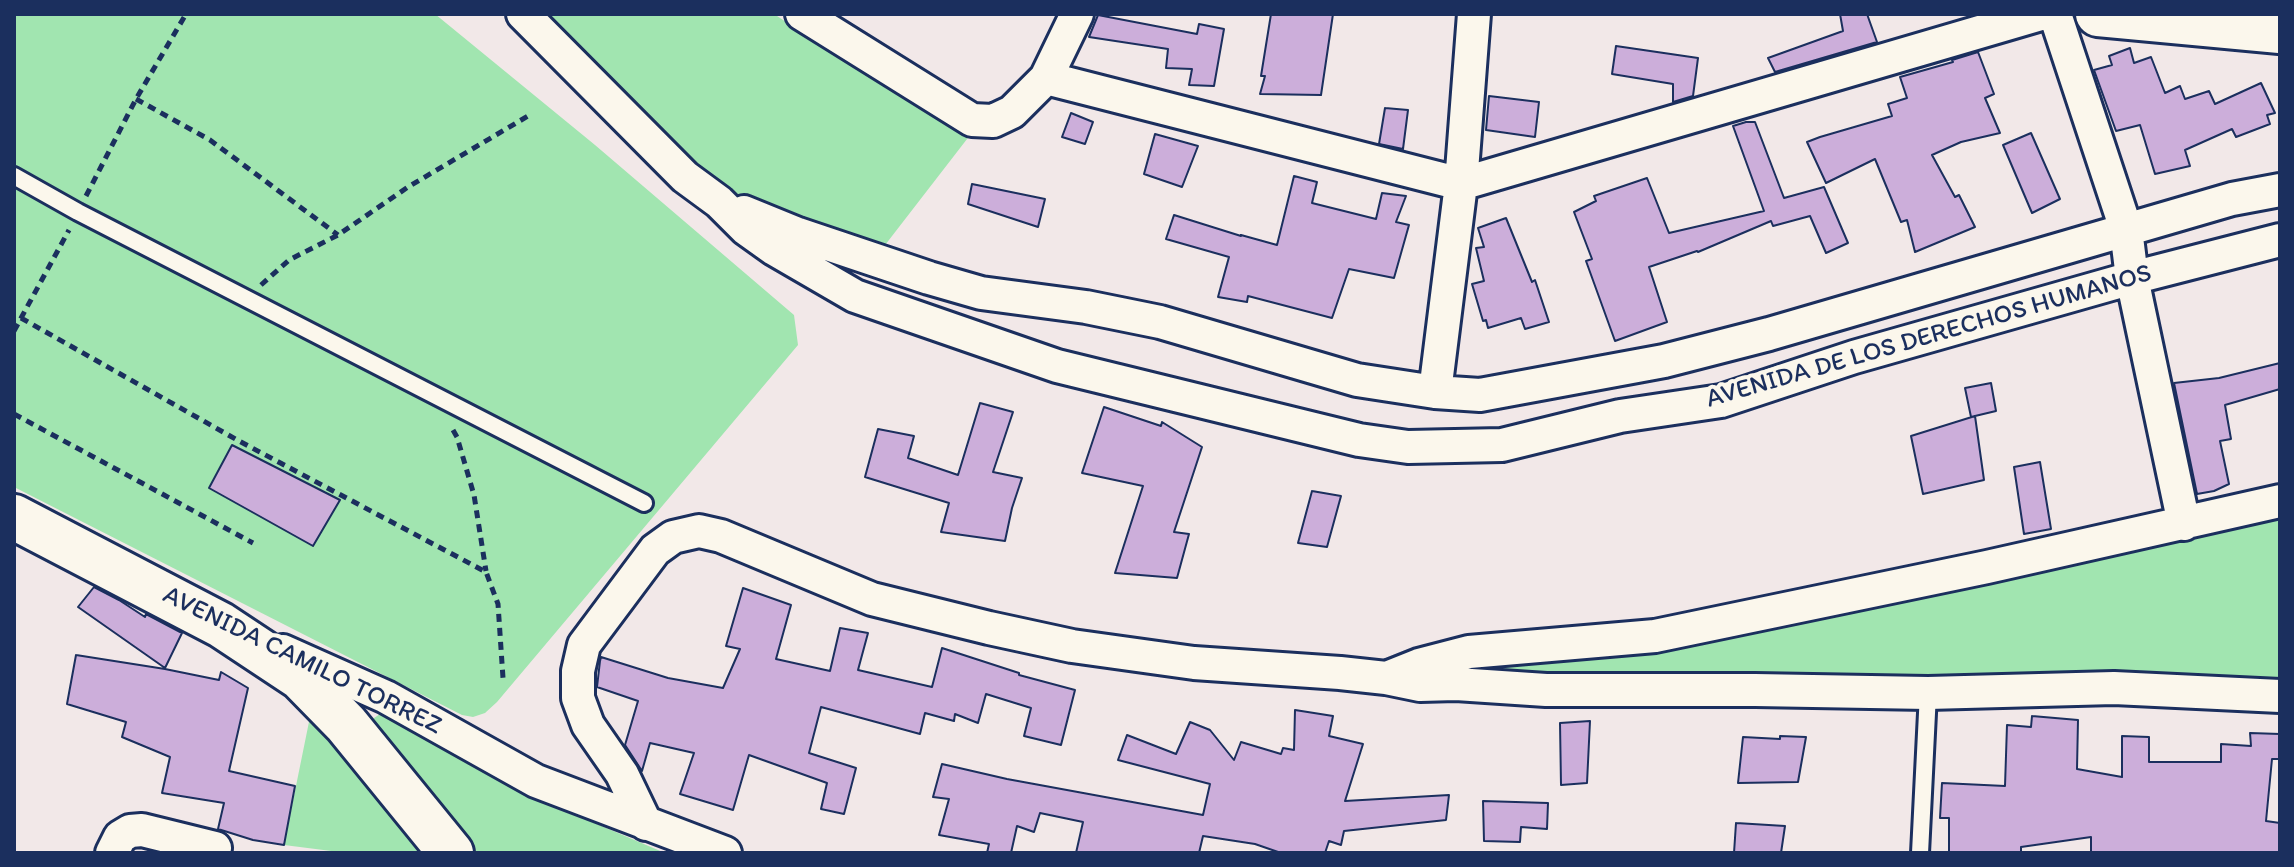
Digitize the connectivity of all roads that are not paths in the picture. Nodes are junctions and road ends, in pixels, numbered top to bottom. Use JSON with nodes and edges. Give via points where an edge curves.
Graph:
{"nodes":[{"id":1,"x":523,"y":14,"type":"edge"},
{"id":2,"x":802,"y":14,"type":"edge"},
{"id":3,"x":1077,"y":14,"type":"edge"},
{"id":4,"x":1474,"y":14,"type":"edge"},
{"id":5,"x":2041,"y":14,"type":"edge"},
{"id":6,"x":2055,"y":14,"type":"edge"},
{"id":7,"x":2098,"y":14,"type":"edge"},
{"id":8,"x":841,"y":25,"type":"edge"},
{"id":9,"x":2280,"y":31,"type":"edge"},
{"id":10,"x":1046,"y":78,"type":"junction"},
{"id":11,"x":14,"y":176,"type":"edge"},
{"id":12,"x":1461,"y":184,"type":"junction"},
{"id":13,"x":2280,"y":190,"type":"edge"},
{"id":14,"x":719,"y":202,"type":"junction"},
{"id":15,"x":2126,"y":229,"type":"junction"},
{"id":16,"x":2280,"y":240,"type":"edge"},
{"id":17,"x":2132,"y":278,"type":"junction"},
{"id":18,"x":1435,"y":392,"type":"junction"},
{"id":19,"x":2280,"y":501,"type":"edge"},
{"id":20,"x":644,"y":503,"type":"dead end"},
{"id":21,"x":14,"y":517,"type":"edge"},
{"id":22,"x":2184,"y":524,"type":"junction"},
{"id":23,"x":221,"y":625,"type":"junction"},
{"id":24,"x":1386,"y":678,"type":"junction"},
{"id":25,"x":1928,"y":693,"type":"junction"},
{"id":26,"x":2280,"y":696,"type":"edge"},
{"id":27,"x":646,"y":824,"type":"junction"},
{"id":28,"x":215,"y":848,"type":"dead end"},
{"id":29,"x":112,"y":853,"type":"edge"},
{"id":30,"x":451,"y":853,"type":"edge"},
{"id":31,"x":725,"y":853,"type":"edge"},
{"id":32,"x":1920,"y":853,"type":"edge"}],
"edges":[{"from":1,"to":14,"type":"street","name":"AVENIDA DE LOS DERECHOS HUMANOS","via":[[685,177]]},
{"from":2,"to":8,"type":"street"},
{"from":3,"to":10,"type":"street"},
{"from":4,"to":12,"type":"street"},
{"from":5,"to":12,"type":"street"},
{"from":6,"to":15,"type":"street"},
{"from":7,"to":9,"type":"street"},
{"from":8,"to":10,"type":"street","via":[[972,120],[993,121],[1012,112]]},
{"from":10,"to":12,"type":"street"},
{"from":11,"to":20,"type":"lane"},
{"from":12,"to":18,"type":"street"},
{"from":13,"to":15,"type":"street","name":"AVENIDA DE LOS DERECHOS HUMANOS"},
{"from":14,"to":17,"type":"street","name":"AVENIDA DE LOS DERECHOS HUMANOS","via":[[774,249],[855,296],[1057,366],[1359,440],[1408,447],[1502,445],[1620,416],[1721,401],[1854,357]]},
{"from":14,"to":18,"type":"street","name":"AVENIDA DE LOS DERECHOS HUMANOS","via":[[798,234],[981,293],[1160,322],[1357,380]]},
{"from":15,"to":17,"type":"street"},
{"from":15,"to":18,"type":"street","name":"AVENIDA DE LOS DERECHOS HUMANOS","via":[[1664,361],[1480,395]]},
{"from":16,"to":17,"type":"street","name":"AVENIDA DE LOS DERECHOS HUMANOS"},
{"from":17,"to":22,"type":"street"},
{"from":19,"to":22,"type":"street"},
{"from":21,"to":23,"type":"street","name":"AVENIDA CAMILO TORREZ"},
{"from":22,"to":24,"type":"street","via":[[1655,636],[1469,652]]},
{"from":23,"to":27,"type":"street","name":"AVENIDA CAMILO TORREZ","via":[[386,697],[536,781]]},
{"from":23,"to":30,"type":"street","via":[[301,678],[346,724]]},
{"from":24,"to":25,"type":"street","via":[[1420,685],[1546,690]]},
{"from":24,"to":27,"type":"street","via":[[1194,663],[1072,646],[872,599],[699,531],[673,537],[655,550],[584,645],[578,671],[578,698],[588,725],[622,774]]},
{"from":25,"to":26,"type":"street","via":[[2114,688]]},
{"from":25,"to":32,"type":"lane"},
{"from":27,"to":31,"type":"street","name":"AVENIDA CAMILO TORREZ"},
{"from":28,"to":29,"type":"street","via":[[142,830],[120,837]]}]}
